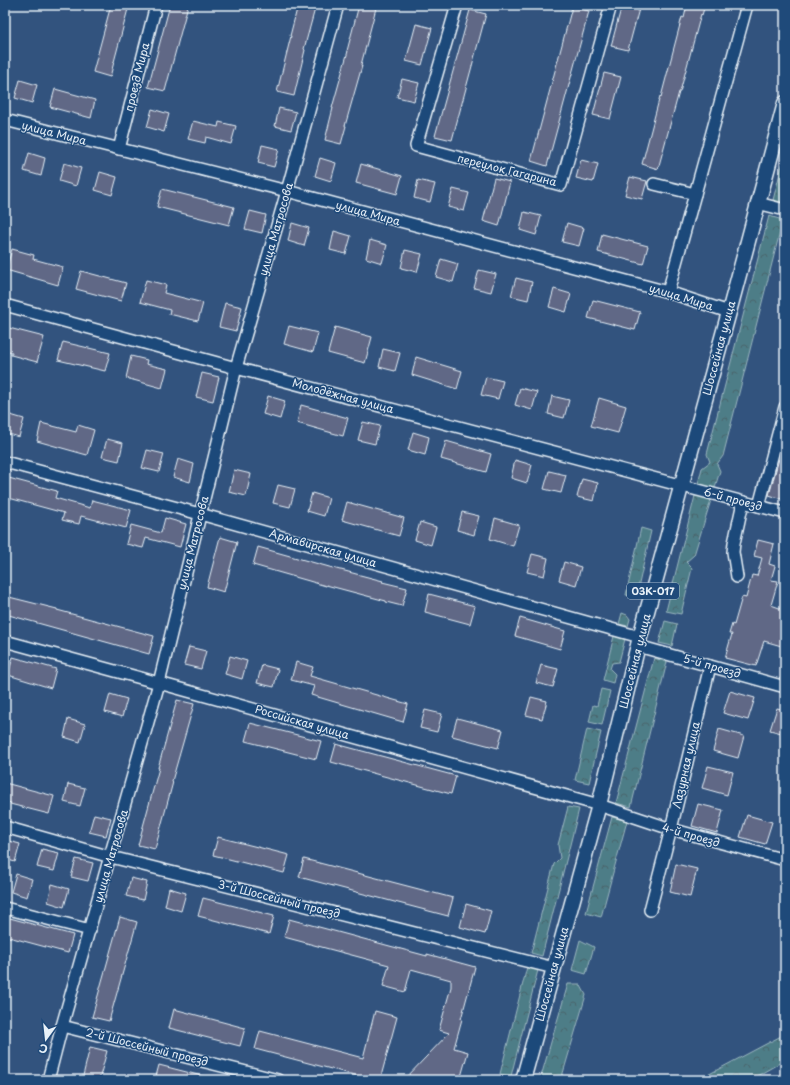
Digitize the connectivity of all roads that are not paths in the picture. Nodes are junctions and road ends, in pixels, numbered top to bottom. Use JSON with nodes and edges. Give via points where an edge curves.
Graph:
{"nodes":[{"id":1,"x":156,"y":5,"type":"edge"},
{"id":2,"x":338,"y":5,"type":"edge"},
{"id":3,"x":457,"y":5,"type":"edge"},
{"id":4,"x":611,"y":5,"type":"edge"},
{"id":5,"x":747,"y":5,"type":"edge"},
{"id":6,"x":785,"y":103,"type":"edge"},
{"id":7,"x":5,"y":120,"type":"edge"},
{"id":8,"x":119,"y":149,"type":"junction"},
{"id":9,"x":654,"y":184,"type":"dead end"},
{"id":10,"x":287,"y":191,"type":"junction"},
{"id":11,"x":696,"y":194,"type":"junction"},
{"id":12,"x":758,"y":203,"type":"junction"},
{"id":13,"x":785,"y":210,"type":"edge"},
{"id":14,"x":668,"y":292,"type":"junction"},
{"id":15,"x":5,"y":305,"type":"edge"},
{"id":16,"x":729,"y":312,"type":"junction"},
{"id":17,"x":236,"y":368,"type":"junction"},
{"id":18,"x":785,"y":407,"type":"edge"},
{"id":19,"x":5,"y":462,"type":"edge"},
{"id":20,"x":682,"y":485,"type":"junction"},
{"id":21,"x":743,"y":502,"type":"junction"},
{"id":22,"x":759,"y":506,"type":"junction"},
{"id":23,"x":785,"y":513,"type":"edge"},
{"id":24,"x":200,"y":514,"type":"junction"},
{"id":25,"x":736,"y":577,"type":"dead end"},
{"id":26,"x":5,"y":642,"type":"edge"},
{"id":27,"x":639,"y":642,"type":"junction"},
{"id":28,"x":710,"y":666,"type":"junction"},
{"id":29,"x":159,"y":683,"type":"junction"},
{"id":30,"x":785,"y":687,"type":"edge"},
{"id":31,"x":598,"y":805,"type":"junction"},
{"id":32,"x":5,"y":827,"type":"edge"},
{"id":33,"x":671,"y":829,"type":"junction"},
{"id":34,"x":111,"y":857,"type":"junction"},
{"id":35,"x":785,"y":860,"type":"edge"},
{"id":36,"x":5,"y":908,"type":"edge"},
{"id":37,"x":650,"y":910,"type":"dead end"},
{"id":38,"x":90,"y":930,"type":"junction"},
{"id":39,"x":554,"y":968,"type":"junction"},
{"id":40,"x":62,"y":1026,"type":"junction"},
{"id":41,"x":48,"y":1080,"type":"edge"},
{"id":42,"x":278,"y":1080,"type":"edge"},
{"id":43,"x":523,"y":1080,"type":"edge"}],
"edges":[{"from":1,"to":8,"type":"street","name":"проезд Мира"},
{"from":2,"to":10,"type":"street","name":"улица Матросова"},
{"from":3,"to":4,"type":"street","name":"переулок Гагарина","via":[[416,146],[561,185]]},
{"from":5,"to":11,"type":"street"},
{"from":6,"to":12,"type":"main road","name":"Шоссейная улица","number":"03К-017"},
{"from":7,"to":8,"type":"street","name":"улица Мира"},
{"from":8,"to":10,"type":"street","name":"улица Мира"},
{"from":9,"to":11,"type":"street"},
{"from":10,"to":14,"type":"street","name":"улица Мира"},
{"from":10,"to":17,"type":"street","name":"улица Матросова"},
{"from":11,"to":14,"type":"street"},
{"from":12,"to":13,"type":"street"},
{"from":12,"to":16,"type":"main road","name":"Шоссейная улица","number":"03К-017"},
{"from":14,"to":16,"type":"street","name":"улица Мира"},
{"from":15,"to":17,"type":"street","name":"Молодёжная улица"},
{"from":16,"to":20,"type":"main road","name":"Шоссейная улица","number":"03К-017"},
{"from":17,"to":20,"type":"street","name":"Молодёжная улица"},
{"from":17,"to":24,"type":"street","name":"улица Матросова"},
{"from":18,"to":22,"type":"street"},
{"from":19,"to":24,"type":"street","name":"Армавирская улица"},
{"from":20,"to":21,"type":"street","name":"6-й проезд"},
{"from":20,"to":27,"type":"main road","name":"Шоссейная улица","number":"03К-017"},
{"from":21,"to":22,"type":"street","name":"6-й проезд"},
{"from":21,"to":25,"type":"street","via":[[733,552]]},
{"from":22,"to":23,"type":"street","name":"6-й проезд"},
{"from":24,"to":27,"type":"street","name":"Армавирская улица"},
{"from":24,"to":29,"type":"street","name":"улица Матросова"},
{"from":26,"to":29,"type":"street","name":"Российская улица"},
{"from":27,"to":28,"type":"street","name":"5-й проезд"},
{"from":27,"to":31,"type":"main road","name":"Шоссейная улица","number":"03К-017"},
{"from":28,"to":30,"type":"street","name":"5-й проезд"},
{"from":28,"to":33,"type":"street","name":"Лазурная улица"},
{"from":29,"to":31,"type":"street","name":"Российская улица"},
{"from":29,"to":34,"type":"street","name":"улица Матросова"},
{"from":31,"to":33,"type":"street","name":"4-й проезд"},
{"from":31,"to":39,"type":"main road","name":"Шоссейная улица","number":"03К-017"},
{"from":32,"to":34,"type":"street","name":"3-й Шоссейный проезд"},
{"from":33,"to":35,"type":"street","name":"4-й проезд"},
{"from":33,"to":37,"type":"street","name":"Лазурная улица"},
{"from":34,"to":38,"type":"street","name":"улица Матросова"},
{"from":34,"to":39,"type":"street","name":"3-й Шоссейный проезд"},
{"from":36,"to":38,"type":"street"},
{"from":38,"to":40,"type":"street","name":"улица Матросова"},
{"from":39,"to":43,"type":"main road","name":"Шоссейная улица","number":"03К-017"},
{"from":40,"to":41,"type":"street","name":"улица Матросова"},
{"from":40,"to":42,"type":"street","name":"2-й Шоссейный проезд"}]}
